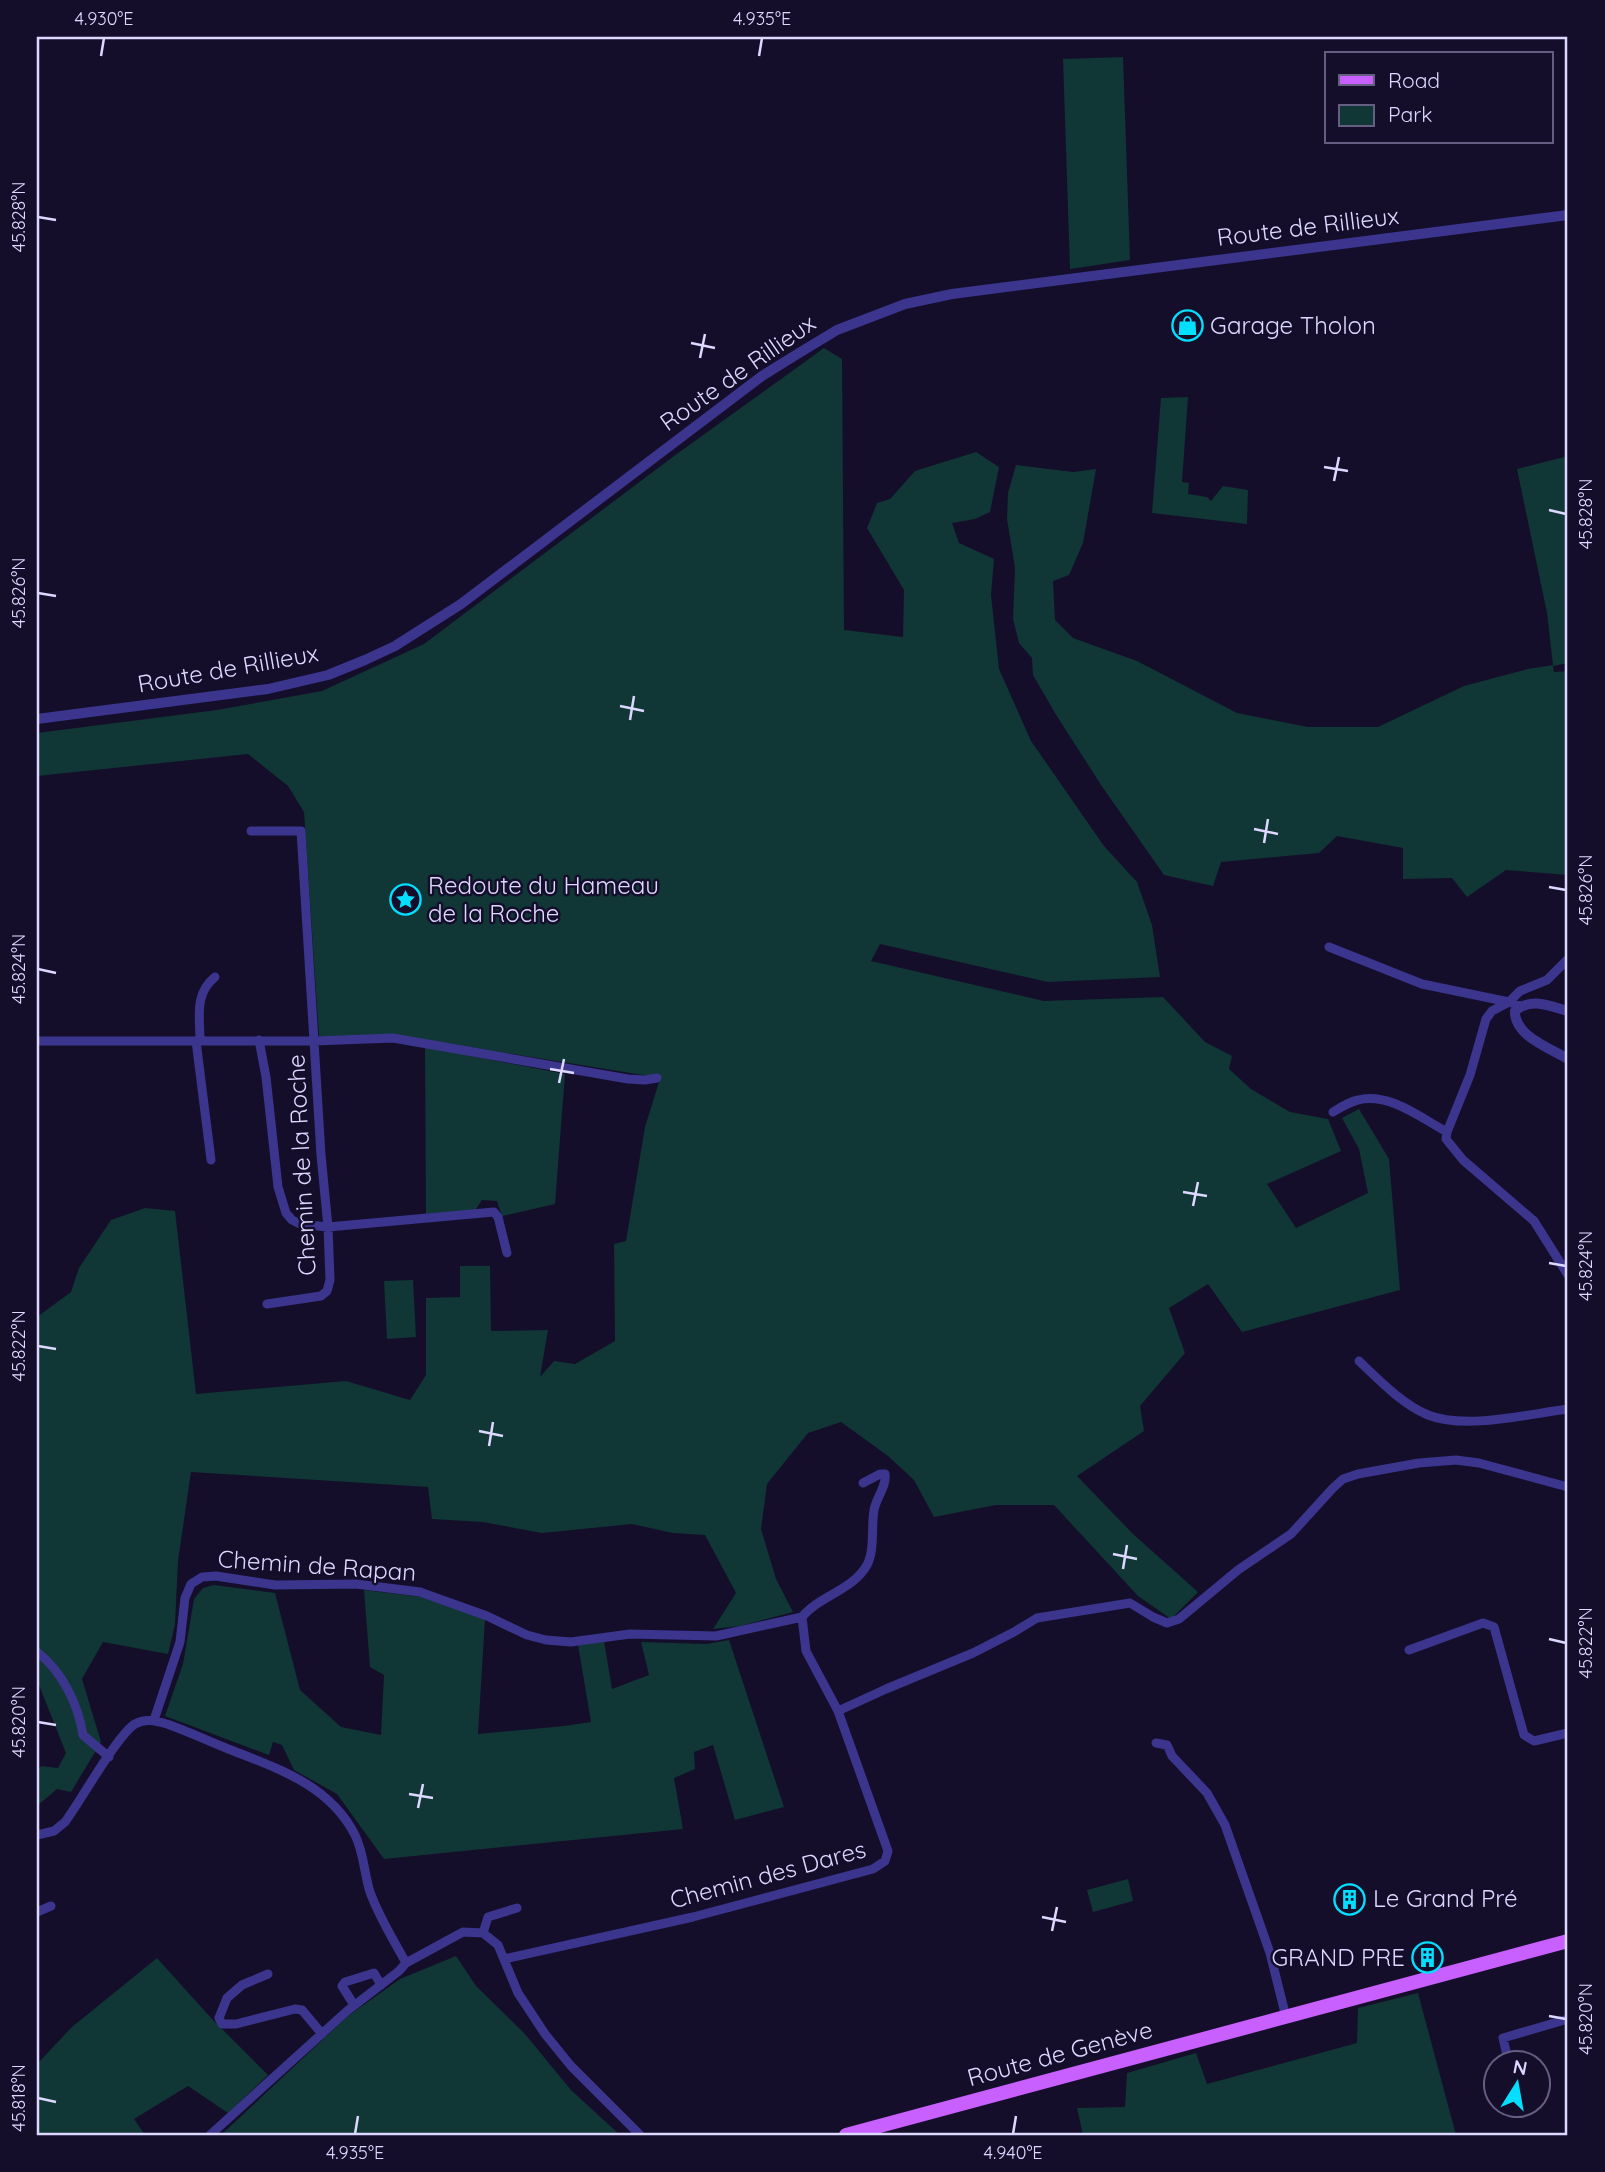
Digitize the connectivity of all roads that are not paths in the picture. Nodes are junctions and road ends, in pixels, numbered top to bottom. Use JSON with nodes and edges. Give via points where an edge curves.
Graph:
{"nodes":[{"id":1,"x":1568,"y":215,"type":"edge"},
{"id":2,"x":37,"y":719,"type":"edge"},
{"id":3,"x":251,"y":831,"type":"dead end"},
{"id":4,"x":1329,"y":947,"type":"dead end"},
{"id":5,"x":1568,"y":960,"type":"edge"},
{"id":6,"x":215,"y":977,"type":"dead end"},
{"id":7,"x":1509,"y":1002,"type":"junction"},
{"id":8,"x":1521,"y":1006,"type":"junction"},
{"id":9,"x":1568,"y":1011,"type":"edge"},
{"id":10,"x":259,"y":1040,"type":"junction"},
{"id":11,"x":37,"y":1041,"type":"edge"},
{"id":12,"x":198,"y":1041,"type":"junction"},
{"id":13,"x":314,"y":1041,"type":"junction"},
{"id":14,"x":1568,"y":1059,"type":"edge"},
{"id":15,"x":657,"y":1078,"type":"dead end"},
{"id":16,"x":1333,"y":1112,"type":"dead end"},
{"id":17,"x":1447,"y":1132,"type":"junction"},
{"id":18,"x":211,"y":1160,"type":"dead end"},
{"id":19,"x":328,"y":1227,"type":"junction"},
{"id":20,"x":507,"y":1253,"type":"dead end"},
{"id":21,"x":1568,"y":1275,"type":"edge"},
{"id":22,"x":267,"y":1304,"type":"dead end"},
{"id":23,"x":1359,"y":1361,"type":"dead end"},
{"id":24,"x":1568,"y":1409,"type":"edge"},
{"id":25,"x":863,"y":1483,"type":"dead end"},
{"id":26,"x":1568,"y":1487,"type":"edge"},
{"id":27,"x":802,"y":1617,"type":"junction"},
{"id":28,"x":1409,"y":1650,"type":"dead end"},
{"id":29,"x":37,"y":1652,"type":"edge"},
{"id":30,"x":838,"y":1711,"type":"junction"},
{"id":31,"x":155,"y":1720,"type":"junction"},
{"id":32,"x":1568,"y":1733,"type":"edge"},
{"id":33,"x":1156,"y":1743,"type":"dead end"},
{"id":34,"x":109,"y":1757,"type":"junction"},
{"id":35,"x":37,"y":1835,"type":"edge"},
{"id":36,"x":51,"y":1906,"type":"dead end"},
{"id":37,"x":517,"y":1908,"type":"dead end"},
{"id":38,"x":37,"y":1912,"type":"edge"},
{"id":39,"x":483,"y":1933,"type":"junction"},
{"id":40,"x":1568,"y":1941,"type":"edge"},
{"id":41,"x":505,"y":1959,"type":"junction"},
{"id":42,"x":406,"y":1963,"type":"junction"},
{"id":43,"x":268,"y":1974,"type":"dead end"},
{"id":44,"x":381,"y":1985,"type":"junction"},
{"id":45,"x":354,"y":2006,"type":"junction"},
{"id":46,"x":1286,"y":2017,"type":"junction"},
{"id":47,"x":1568,"y":2019,"type":"edge"},
{"id":48,"x":322,"y":2034,"type":"junction"},
{"id":49,"x":1506,"y":2050,"type":"edge"},
{"id":50,"x":210,"y":2135,"type":"edge"},
{"id":51,"x":640,"y":2135,"type":"edge"},
{"id":52,"x":846,"y":2135,"type":"edge"}],
"edges":[{"from":1,"to":2,"type":"street","name":"Route de Rillieux","via":[[952,294],[905,304],[837,330],[762,376],[461,604],[385,651],[327,675],[280,687]]},
{"from":3,"to":13,"type":"street","via":[[301,831]]},
{"from":4,"to":7,"type":"street","via":[[1422,984]]},
{"from":5,"to":7,"type":"street","via":[[1547,980],[1520,991]]},
{"from":6,"to":12,"type":"street","via":[[199,1001]]},
{"from":7,"to":8,"type":"street"},
{"from":7,"to":17,"type":"street","via":[[1486,1019]]},
{"from":8,"to":9,"type":"street","via":[[1540,1004]]},
{"from":8,"to":14,"type":"street","via":[[1515,1011],[1518,1027]]},
{"from":10,"to":12,"type":"street","name":"Chemin de la Roche"},
{"from":10,"to":13,"type":"street","name":"Chemin de la Roche"},
{"from":10,"to":19,"type":"street","via":[[278,1187],[286,1213],[300,1224]]},
{"from":11,"to":12,"type":"street","name":"Chemin de la Roche"},
{"from":12,"to":18,"type":"street"},
{"from":13,"to":15,"type":"street","via":[[393,1038],[628,1079]]},
{"from":13,"to":19,"type":"street","name":"Chemin de la Roche"},
{"from":16,"to":17,"type":"street","via":[[1360,1099],[1387,1101]]},
{"from":17,"to":21,"type":"street","via":[[1446,1139],[1463,1160],[1534,1221]]},
{"from":19,"to":20,"type":"street","via":[[494,1212]]},
{"from":19,"to":22,"type":"street","name":"Chemin de la Roche","via":[[327,1291],[321,1296]]},
{"from":23,"to":24,"type":"street","via":[[1408,1404],[1443,1420],[1473,1422]]},
{"from":25,"to":27,"type":"street","via":[[885,1474],[875,1506],[867,1564],[856,1578]]},
{"from":26,"to":30,"type":"street","via":[[1456,1460],[1358,1474],[1343,1479],[1291,1534],[1179,1619],[1167,1623],[1130,1604],[1037,1618],[974,1653]]},
{"from":27,"to":30,"type":"street","name":"Chemin des Dares","via":[[806,1651]]},
{"from":27,"to":31,"type":"street","name":"Chemin de Rapan","via":[[716,1636],[630,1634],[571,1642],[527,1635],[420,1592],[356,1584],[275,1585],[202,1577],[191,1584],[185,1598],[180,1642]]},
{"from":28,"to":32,"type":"street","via":[[1483,1623],[1494,1627],[1524,1735],[1534,1741]]},
{"from":29,"to":34,"type":"street","via":[[48,1660],[73,1698],[83,1735]]},
{"from":30,"to":41,"type":"street","name":"Chemin des Dares","via":[[888,1852],[885,1861],[873,1869],[693,1917]]},
{"from":31,"to":34,"type":"street","via":[[126,1731]]},
{"from":31,"to":42,"type":"street","via":[[288,1773],[326,1798],[355,1836],[378,1913]]},
{"from":33,"to":46,"type":"street","via":[[1167,1745],[1207,1793],[1225,1825],[1270,1953]]},
{"from":34,"to":35,"type":"street","via":[[65,1822],[54,1831]]},
{"from":36,"to":38,"type":"street"},
{"from":37,"to":39,"type":"street","via":[[488,1917]]},
{"from":39,"to":41,"type":"street","via":[[498,1945]]},
{"from":39,"to":42,"type":"street","via":[[463,1932]]},
{"from":40,"to":46,"type":"main road","name":"Route de Genève"},
{"from":41,"to":51,"type":"street","via":[[518,1993],[545,2034]]},
{"from":42,"to":44,"type":"street"},
{"from":43,"to":48,"type":"street","via":[[242,1985],[227,1998],[219,2018],[222,2024],[295,2009],[302,2010]]},
{"from":44,"to":45,"type":"street"},
{"from":44,"to":45,"type":"street","via":[[374,1973],[345,1982],[342,1986]]},
{"from":45,"to":48,"type":"street"},
{"from":46,"to":52,"type":"main road","name":"Route de Genève"},
{"from":47,"to":49,"type":"street","via":[[1503,2038]]},
{"from":48,"to":50,"type":"street"}]}
